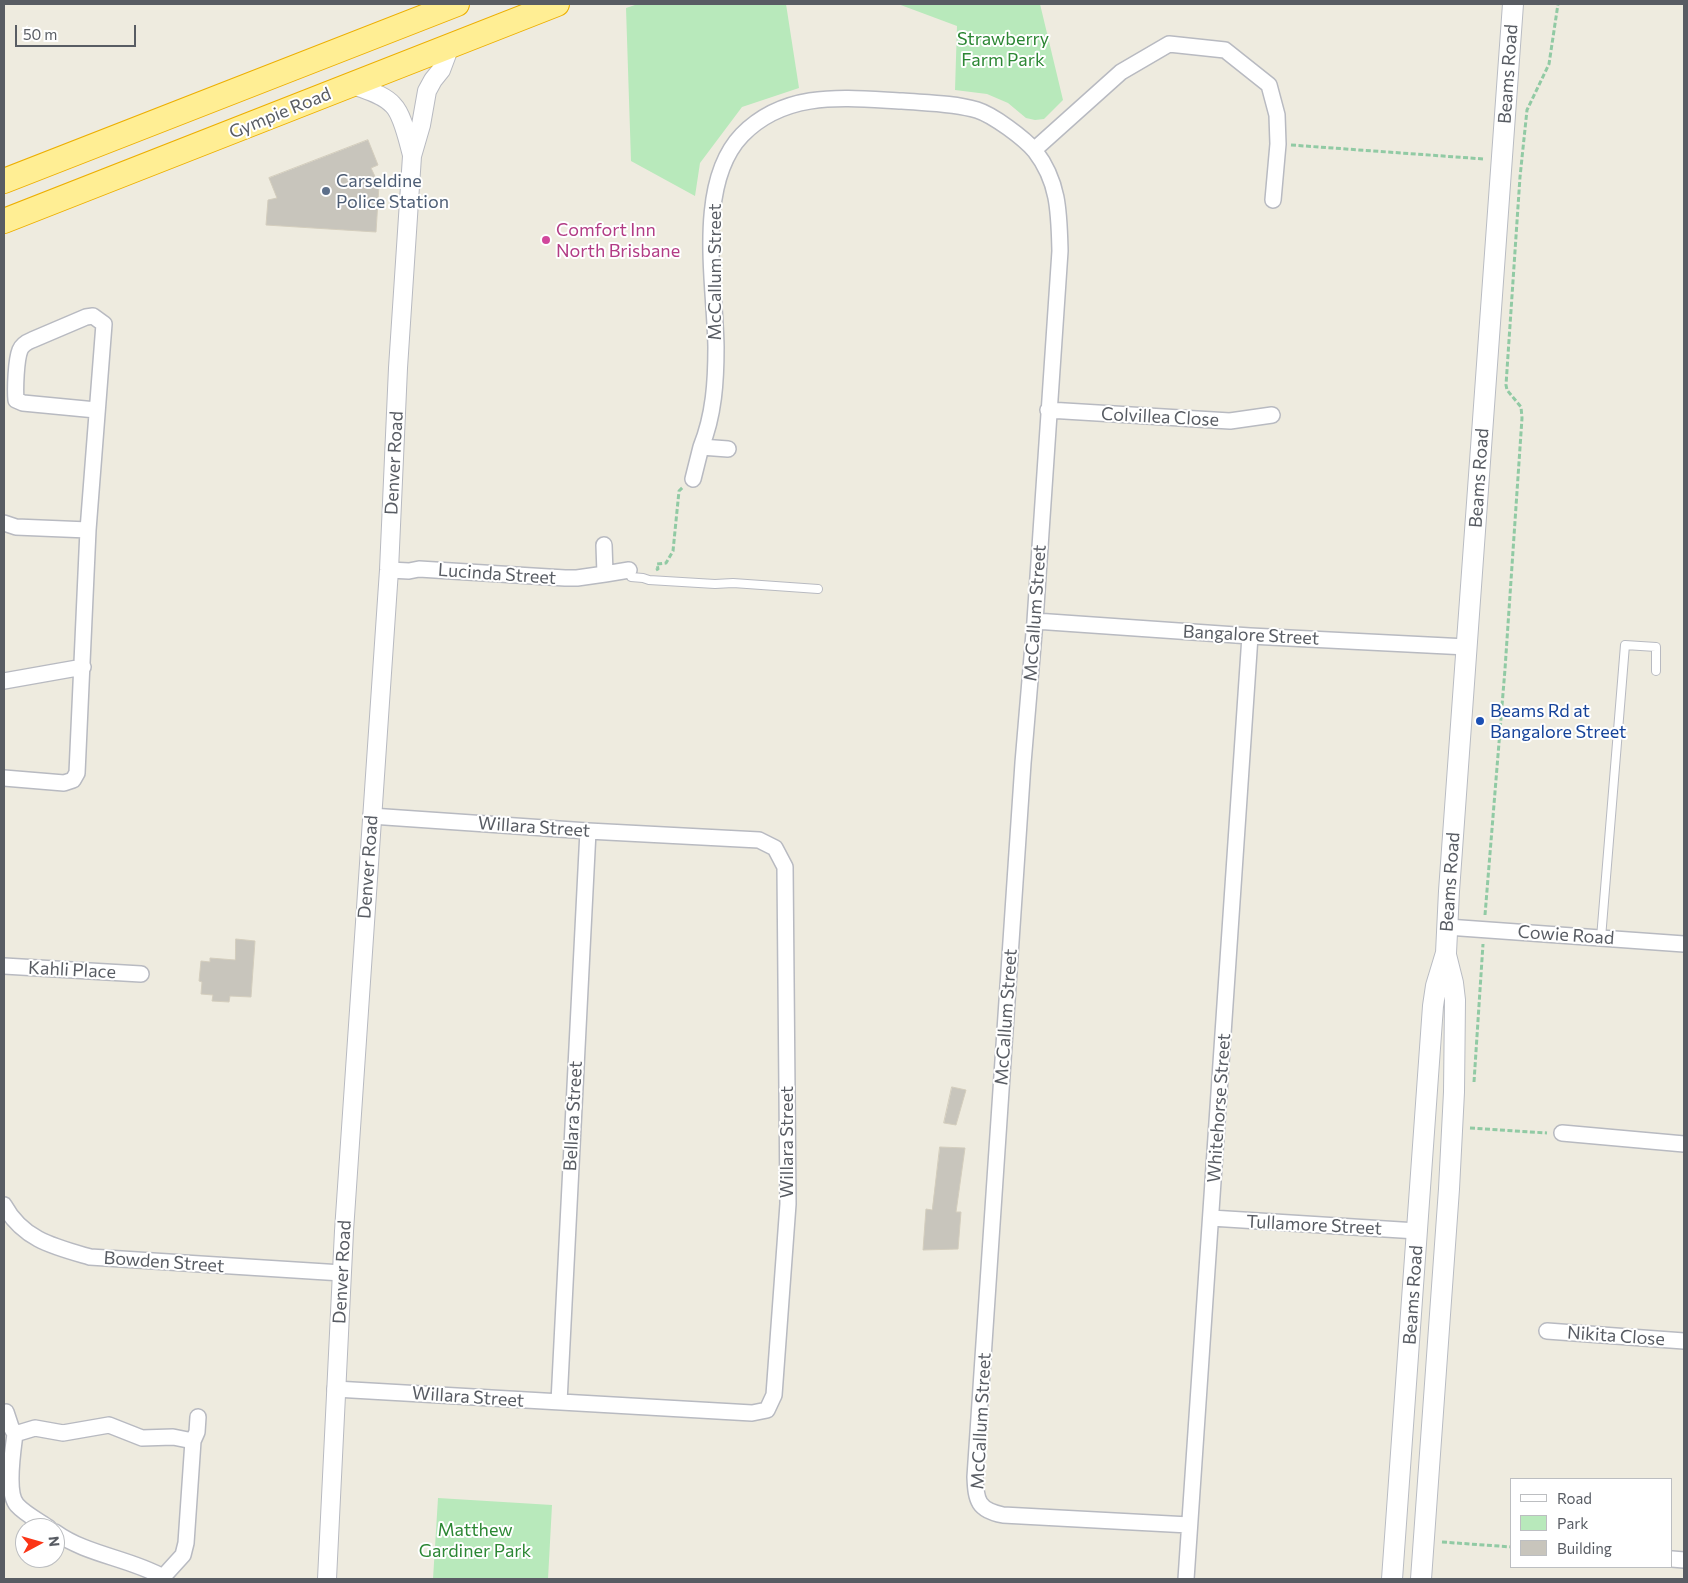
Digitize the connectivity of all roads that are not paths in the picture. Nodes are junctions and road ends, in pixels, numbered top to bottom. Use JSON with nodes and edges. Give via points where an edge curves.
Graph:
{"nodes":[{"id":1,"x":457,"y":4,"type":"edge"},
{"id":2,"x":557,"y":4,"type":"edge"},
{"id":3,"x":1513,"y":4,"type":"edge"},
{"id":4,"x":450,"y":46,"type":"junction"},
{"id":5,"x":351,"y":84,"type":"junction"},
{"id":6,"x":189,"y":109,"type":"junction"},
{"id":7,"x":203,"y":144,"type":"junction"},
{"id":8,"x":1034,"y":150,"type":"junction"},
{"id":9,"x":412,"y":156,"type":"junction"},
{"id":10,"x":4,"y":181,"type":"edge"},
{"id":11,"x":1273,"y":200,"type":"dead end"},
{"id":12,"x":4,"y":221,"type":"edge"},
{"id":13,"x":96,"y":410,"type":"junction"},
{"id":14,"x":1048,"y":410,"type":"junction"},
{"id":15,"x":1272,"y":415,"type":"dead end"},
{"id":16,"x":701,"y":447,"type":"junction"},
{"id":17,"x":728,"y":449,"type":"dead end"},
{"id":18,"x":693,"y":479,"type":"road end"},
{"id":19,"x":4,"y":523,"type":"edge"},
{"id":20,"x":88,"y":530,"type":"junction"},
{"id":21,"x":604,"y":545,"type":"dead end"},
{"id":22,"x":389,"y":570,"type":"junction"},
{"id":23,"x":629,"y":570,"type":"joint"},
{"id":24,"x":606,"y":574,"type":"junction"},
{"id":25,"x":818,"y":590,"type":"dead end"},
{"id":26,"x":1035,"y":621,"type":"junction"},
{"id":27,"x":1250,"y":636,"type":"junction"},
{"id":28,"x":1467,"y":647,"type":"junction"},
{"id":29,"x":83,"y":667,"type":"junction"},
{"id":30,"x":1656,"y":671,"type":"dead end"},
{"id":31,"x":4,"y":681,"type":"edge"},
{"id":32,"x":4,"y":778,"type":"edge"},
{"id":33,"x":371,"y":816,"type":"junction"},
{"id":34,"x":588,"y":831,"type":"junction"},
{"id":35,"x":1447,"y":927,"type":"junction"},
{"id":36,"x":1601,"y":938,"type":"junction"},
{"id":37,"x":1684,"y":944,"type":"edge"},
{"id":38,"x":1446,"y":953,"type":"junction"},
{"id":39,"x":4,"y":966,"type":"edge"},
{"id":40,"x":141,"y":974,"type":"dead end"},
{"id":41,"x":1562,"y":1133,"type":"road end"},
{"id":42,"x":1684,"y":1144,"type":"edge"},
{"id":43,"x":4,"y":1205,"type":"edge"},
{"id":44,"x":1211,"y":1218,"type":"junction"},
{"id":45,"x":1417,"y":1231,"type":"junction"},
{"id":46,"x":342,"y":1273,"type":"junction"},
{"id":47,"x":1547,"y":1331,"type":"dead end"},
{"id":48,"x":1684,"y":1341,"type":"edge"},
{"id":49,"x":336,"y":1388,"type":"junction"},
{"id":50,"x":559,"y":1402,"type":"junction"},
{"id":51,"x":6,"y":1412,"type":"dead end"},
{"id":52,"x":198,"y":1417,"type":"dead end"},
{"id":53,"x":15,"y":1434,"type":"junction"},
{"id":54,"x":192,"y":1442,"type":"junction"},
{"id":55,"x":36,"y":1518,"type":"edge"},
{"id":56,"x":1189,"y":1525,"type":"junction"},
{"id":57,"x":65,"y":1538,"type":"edge"},
{"id":58,"x":163,"y":1578,"type":"edge"},
{"id":59,"x":327,"y":1579,"type":"edge"},
{"id":60,"x":1186,"y":1579,"type":"edge"},
{"id":61,"x":1392,"y":1579,"type":"edge"},
{"id":62,"x":1421,"y":1579,"type":"edge"}],
"edges":[{"from":1,"to":6,"type":"highway","name":"Gympie Road"},
{"from":2,"to":4,"type":"highway","name":"Gympie Road"},
{"from":3,"to":28,"type":"main road","name":"Beams Road"},
{"from":4,"to":5,"type":"highway","name":"Gympie Road"},
{"from":4,"to":9,"type":"street","name":"Denver Road","via":[[441,70],[427,91]]},
{"from":5,"to":7,"type":"highway","name":"Gympie Road"},
{"from":5,"to":9,"type":"street","name":"Denver Road","via":[[394,106]]},
{"from":6,"to":7,"type":"highway"},
{"from":6,"to":10,"type":"highway","name":"Gympie Road"},
{"from":7,"to":12,"type":"highway","name":"Gympie Road"},
{"from":8,"to":11,"type":"street","via":[[1120,72],[1169,44],[1225,50],[1269,85],[1277,115]]},
{"from":8,"to":14,"type":"street","name":"McCallum Street","via":[[1052,178],[1059,211],[1060,251]]},
{"from":8,"to":16,"type":"street","name":"McCallum Street","via":[[999,121],[977,110],[851,98],[823,98],[782,108],[761,119],[741,136],[725,161],[713,199],[715,390],[709,427]]},
{"from":9,"to":22,"type":"street","name":"Denver Road"},
{"from":13,"to":13,"type":"street","via":[[104,334],[104,324],[98,318],[86,317],[26,343],[20,350],[16,400]]},
{"from":13,"to":20,"type":"street"},
{"from":14,"to":15,"type":"street","name":"Colvillea Close","via":[[1230,421]]},
{"from":14,"to":26,"type":"street","name":"McCallum Street"},
{"from":16,"to":17,"type":"street"},
{"from":16,"to":18,"type":"street","name":"McCallum Street"},
{"from":19,"to":20,"type":"street","via":[[16,527]]},
{"from":20,"to":29,"type":"street"},
{"from":21,"to":24,"type":"street"},
{"from":22,"to":24,"type":"street","name":"Lucinda Street","via":[[565,578]]},
{"from":22,"to":33,"type":"street","name":"Denver Road"},
{"from":23,"to":24,"type":"street","name":"Lucinda Street"},
{"from":23,"to":25,"type":"lane","via":[[631,577],[649,580]]},
{"from":26,"to":27,"type":"street","name":"Bangalore Street"},
{"from":26,"to":56,"type":"street","name":"McCallum Street","via":[[1022,763],[976,1496],[991,1513],[1003,1515]]},
{"from":27,"to":28,"type":"street","name":"Bangalore Street"},
{"from":27,"to":44,"type":"street","name":"Whitehorse Street"},
{"from":28,"to":35,"type":"main road","name":"Beams Road"},
{"from":29,"to":31,"type":"street"},
{"from":29,"to":32,"type":"street","via":[[77,773],[64,783]]},
{"from":30,"to":36,"type":"lane","via":[[1656,646],[1625,645]]},
{"from":33,"to":34,"type":"street","name":"Willara Street"},
{"from":33,"to":46,"type":"street","name":"Denver Road"},
{"from":34,"to":50,"type":"street","name":"Bellara Street"},
{"from":34,"to":50,"type":"street","name":"Willara Street","via":[[759,840],[775,848],[785,867],[788,1204],[774,1395],[767,1410],[752,1413]]},
{"from":35,"to":36,"type":"street","name":"Cowie Road"},
{"from":35,"to":38,"type":"main road","name":"Beams Road"},
{"from":36,"to":37,"type":"street","name":"Cowie Road"},
{"from":38,"to":45,"type":"main road","name":"Beams Road","via":[[1433,1006]]},
{"from":38,"to":62,"type":"main road","name":"Beams Road","via":[[1455,1000],[1454,1092]]},
{"from":39,"to":40,"type":"street","name":"Kahli Place"},
{"from":41,"to":42,"type":"street"},
{"from":43,"to":46,"type":"street","name":"Bowden Street","via":[[10,1217],[31,1236],[51,1246],[90,1257]]},
{"from":44,"to":45,"type":"street","name":"Tullamore Street"},
{"from":44,"to":56,"type":"street","name":"Whitehorse Street"},
{"from":45,"to":61,"type":"main road","name":"Beams Road"},
{"from":46,"to":49,"type":"street","name":"Denver Road"},
{"from":47,"to":48,"type":"street","name":"Nikita Close"},
{"from":49,"to":50,"type":"street","name":"Willara Street"},
{"from":49,"to":59,"type":"street","name":"Denver Road"},
{"from":51,"to":53,"type":"street"},
{"from":52,"to":54,"type":"street","via":[[197,1432]]},
{"from":53,"to":54,"type":"street","via":[[35,1428],[63,1433],[109,1425],[142,1438]]},
{"from":53,"to":55,"type":"street","via":[[12,1494],[16,1504]]},
{"from":54,"to":58,"type":"street","via":[[186,1543],[182,1555]]},
{"from":56,"to":60,"type":"street","name":"Whitehorse Street"},
{"from":57,"to":58,"type":"street","via":[[149,1569]]}]}
